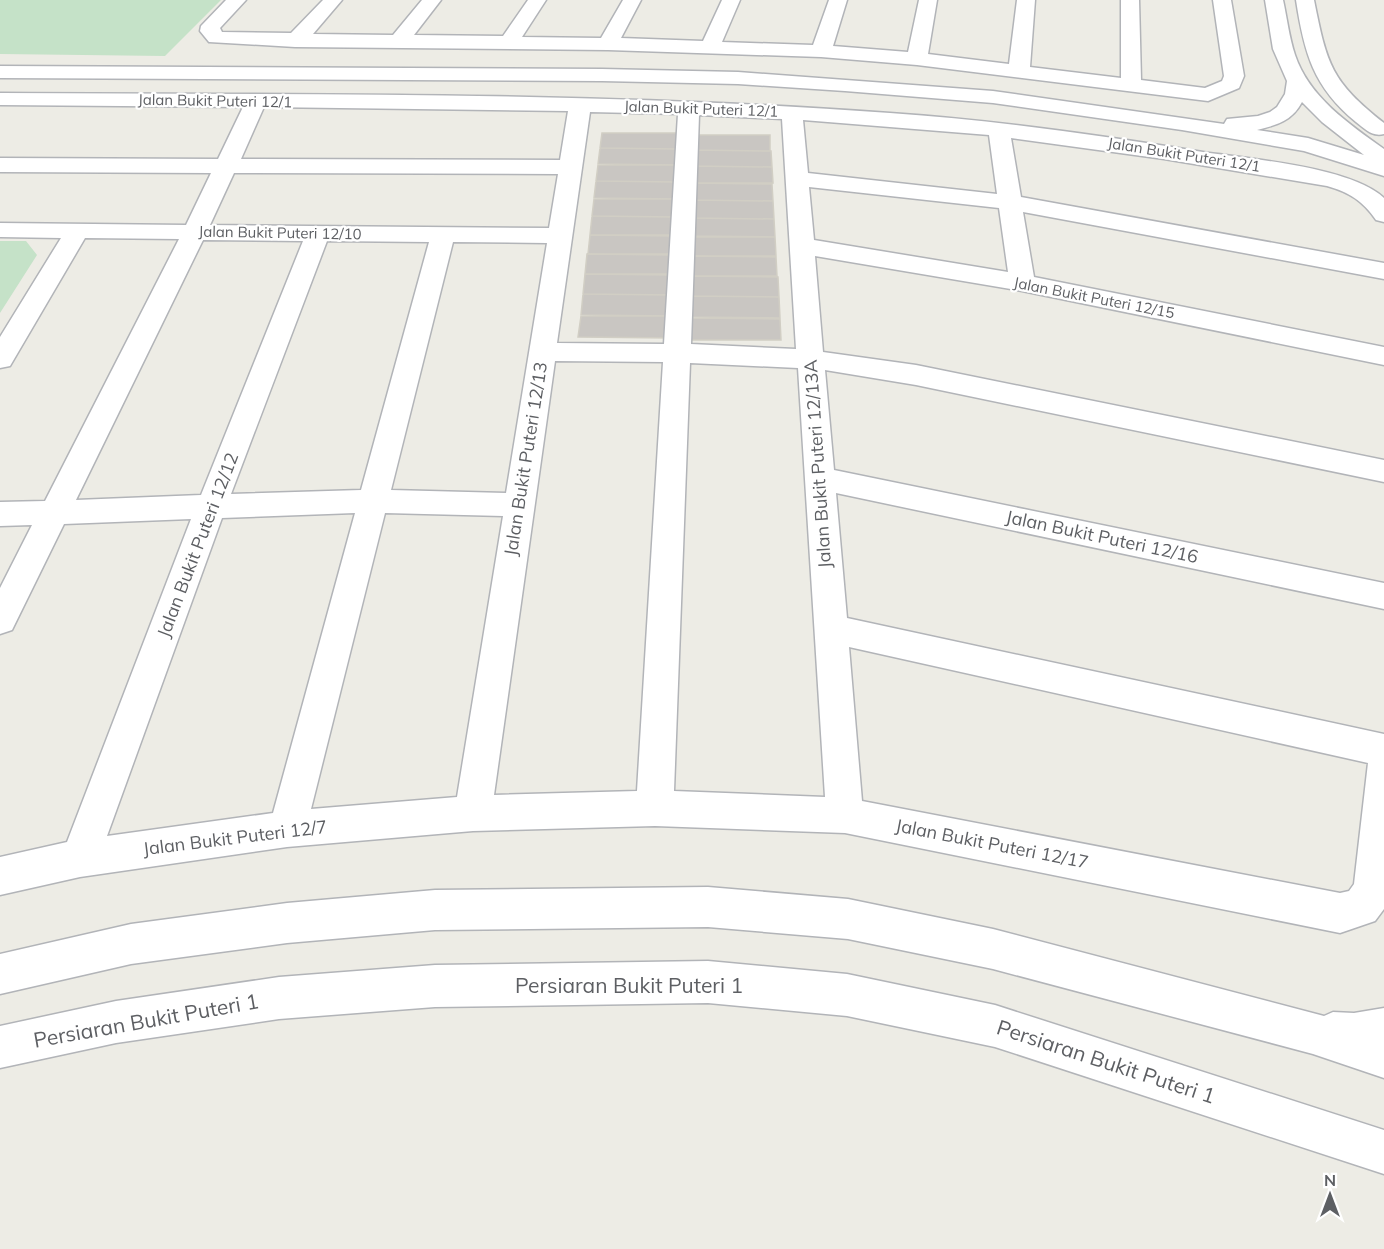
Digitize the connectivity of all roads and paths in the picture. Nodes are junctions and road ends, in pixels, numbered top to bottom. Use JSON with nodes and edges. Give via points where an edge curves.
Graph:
{"nodes":[{"id":1,"x":237,"y":0,"type":"edge"},
{"id":2,"x":333,"y":0,"type":"edge"},
{"id":3,"x":432,"y":0,"type":"edge"},
{"id":4,"x":537,"y":0,"type":"edge"},
{"id":5,"x":632,"y":0,"type":"edge"},
{"id":6,"x":731,"y":0,"type":"edge"},
{"id":7,"x":838,"y":0,"type":"edge"},
{"id":8,"x":928,"y":0,"type":"edge"},
{"id":9,"x":1026,"y":0,"type":"edge"},
{"id":10,"x":1130,"y":0,"type":"edge"},
{"id":11,"x":1222,"y":0,"type":"edge"},
{"id":12,"x":1274,"y":0,"type":"edge"},
{"id":13,"x":1305,"y":0,"type":"edge"},
{"id":14,"x":295,"y":41,"type":"junction"},
{"id":15,"x":398,"y":42,"type":"junction"},
{"id":16,"x":508,"y":43,"type":"junction"},
{"id":17,"x":608,"y":44,"type":"junction"},
{"id":18,"x":711,"y":46,"type":"junction"},
{"id":19,"x":822,"y":51,"type":"junction"},
{"id":20,"x":917,"y":59,"type":"junction"},
{"id":21,"x":1019,"y":71,"type":"junction"},
{"id":22,"x":0,"y":72,"type":"edge"},
{"id":23,"x":1297,"y":82,"type":"junction"},
{"id":24,"x":1131,"y":85,"type":"junction"},
{"id":25,"x":0,"y":99,"type":"edge"},
{"id":26,"x":256,"y":102,"type":"junction"},
{"id":27,"x":580,"y":105,"type":"junction"},
{"id":28,"x":689,"y":107,"type":"junction"},
{"id":29,"x":792,"y":113,"type":"junction"},
{"id":30,"x":1182,"y":123,"type":"junction"},
{"id":31,"x":999,"y":129,"type":"junction"},
{"id":32,"x":1384,"y":134,"type":"edge"},
{"id":33,"x":1384,"y":159,"type":"edge"},
{"id":34,"x":0,"y":165,"type":"edge"},
{"id":35,"x":226,"y":166,"type":"junction"},
{"id":36,"x":570,"y":167,"type":"junction"},
{"id":37,"x":1384,"y":170,"type":"edge"},
{"id":38,"x":797,"y":178,"type":"junction"},
{"id":39,"x":1010,"y":202,"type":"junction"},
{"id":40,"x":1384,"y":215,"type":"edge"},
{"id":41,"x":0,"y":230,"type":"edge"},
{"id":42,"x":77,"y":231,"type":"junction"},
{"id":43,"x":195,"y":232,"type":"junction"},
{"id":44,"x":318,"y":233,"type":"junction"},
{"id":45,"x":443,"y":235,"type":"junction"},
{"id":46,"x":560,"y":236,"type":"junction"},
{"id":47,"x":802,"y":246,"type":"junction"},
{"id":48,"x":1384,"y":271,"type":"edge"},
{"id":49,"x":1022,"y":283,"type":"junction"},
{"id":50,"x":543,"y":352,"type":"junction"},
{"id":51,"x":677,"y":353,"type":"junction"},
{"id":52,"x":1384,"y":356,"type":"edge"},
{"id":53,"x":0,"y":359,"type":"edge"},
{"id":54,"x":810,"y":359,"type":"junction"},
{"id":55,"x":1384,"y":471,"type":"edge"},
{"id":56,"x":820,"y":478,"type":"junction"},
{"id":57,"x":373,"y":501,"type":"junction"},
{"id":58,"x":212,"y":505,"type":"junction"},
{"id":59,"x":520,"y":505,"type":"junction"},
{"id":60,"x":57,"y":510,"type":"junction"},
{"id":61,"x":0,"y":514,"type":"edge"},
{"id":62,"x":1384,"y":596,"type":"edge"},
{"id":63,"x":0,"y":620,"type":"edge"},
{"id":64,"x":831,"y":629,"type":"junction"},
{"id":65,"x":1384,"y":750,"type":"edge"},
{"id":66,"x":1384,"y":766,"type":"edge"},
{"id":67,"x":655,"y":808,"type":"junction"},
{"id":68,"x":473,"y":813,"type":"junction"},
{"id":69,"x":845,"y":815,"type":"junction"},
{"id":70,"x":287,"y":829,"type":"junction"},
{"id":71,"x":80,"y":858,"type":"junction"},
{"id":72,"x":0,"y":876,"type":"edge"},
{"id":73,"x":0,"y":974,"type":"edge"},
{"id":74,"x":1384,"y":1029,"type":"edge"},
{"id":75,"x":1313,"y":1033,"type":"junction"},
{"id":76,"x":0,"y":1047,"type":"edge"},
{"id":77,"x":1384,"y":1058,"type":"edge"},
{"id":78,"x":1384,"y":1152,"type":"edge"}],
"edges":[{"from":1,"to":14,"type":"street","via":[[211,26],[212,35],[225,40]]},
{"from":2,"to":14,"type":"street"},
{"from":3,"to":15,"type":"street"},
{"from":4,"to":16,"type":"street"},
{"from":5,"to":17,"type":"street"},
{"from":6,"to":18,"type":"street"},
{"from":7,"to":19,"type":"street"},
{"from":8,"to":20,"type":"street"},
{"from":9,"to":21,"type":"street"},
{"from":10,"to":24,"type":"street"},
{"from":11,"to":24,"type":"street","via":[[1232,84],[1208,95]]},
{"from":12,"to":23,"type":"street","via":[[1281,42]]},
{"from":13,"to":32,"type":"street","via":[[1313,45],[1328,81]]},
{"from":14,"to":15,"type":"street"},
{"from":15,"to":16,"type":"street"},
{"from":16,"to":17,"type":"street"},
{"from":17,"to":18,"type":"street"},
{"from":18,"to":19,"type":"street"},
{"from":19,"to":20,"type":"street"},
{"from":20,"to":21,"type":"street"},
{"from":21,"to":24,"type":"street"},
{"from":22,"to":30,"type":"street","via":[[738,78],[993,97]]},
{"from":23,"to":30,"type":"street","via":[[1292,103],[1276,118],[1248,124]]},
{"from":23,"to":33,"type":"street","via":[[1324,112]]},
{"from":25,"to":26,"type":"street","name":"Jalan Bukit Puteri 12/1"},
{"from":26,"to":27,"type":"street","name":"Jalan Bukit Puteri 12/1"},
{"from":26,"to":35,"type":"street"},
{"from":27,"to":28,"type":"street","name":"Jalan Bukit Puteri 12/1"},
{"from":27,"to":36,"type":"street","name":"Jalan Bukit Puteri 12/13"},
{"from":28,"to":29,"type":"street","name":"Jalan Bukit Puteri 12/1"},
{"from":28,"to":51,"type":"street"},
{"from":29,"to":31,"type":"street","name":"Jalan Bukit Puteri 12/1"},
{"from":29,"to":38,"type":"street","name":"Jalan Bukit Puteri 12/13A"},
{"from":30,"to":37,"type":"street","via":[[1308,145]]},
{"from":31,"to":39,"type":"street"},
{"from":31,"to":40,"type":"street","name":"Jalan Bukit Puteri 12/1","via":[[1327,178],[1360,190]]},
{"from":34,"to":35,"type":"street"},
{"from":35,"to":36,"type":"street"},
{"from":35,"to":43,"type":"street"},
{"from":36,"to":46,"type":"street","name":"Jalan Bukit Puteri 12/13"},
{"from":38,"to":39,"type":"street"},
{"from":38,"to":47,"type":"street","name":"Jalan Bukit Puteri 12/13A"},
{"from":39,"to":48,"type":"street"},
{"from":39,"to":49,"type":"street"},
{"from":41,"to":42,"type":"street","name":"Jalan Bukit Puteri 12/10"},
{"from":42,"to":43,"type":"street","name":"Jalan Bukit Puteri 12/10"},
{"from":42,"to":53,"type":"street"},
{"from":43,"to":44,"type":"street","name":"Jalan Bukit Puteri 12/10"},
{"from":43,"to":60,"type":"street"},
{"from":44,"to":45,"type":"street","name":"Jalan Bukit Puteri 12/10"},
{"from":44,"to":58,"type":"street","name":"Jalan Bukit Puteri 12/12"},
{"from":45,"to":46,"type":"street","name":"Jalan Bukit Puteri 12/10"},
{"from":45,"to":57,"type":"street"},
{"from":46,"to":50,"type":"street","name":"Jalan Bukit Puteri 12/13"},
{"from":47,"to":49,"type":"street","name":"Jalan Bukit Puteri 12/15"},
{"from":47,"to":54,"type":"street","name":"Jalan Bukit Puteri 12/13A"},
{"from":49,"to":52,"type":"street","name":"Jalan Bukit Puteri 12/15"},
{"from":50,"to":51,"type":"street"},
{"from":50,"to":59,"type":"street","name":"Jalan Bukit Puteri 12/13"},
{"from":51,"to":54,"type":"street"},
{"from":51,"to":67,"type":"street"},
{"from":54,"to":55,"type":"street","via":[[928,377]]},
{"from":54,"to":56,"type":"street","name":"Jalan Bukit Puteri 12/13A"},
{"from":56,"to":62,"type":"street","name":"Jalan Bukit Puteri 12/16"},
{"from":56,"to":64,"type":"street","name":"Jalan Bukit Puteri 12/13A"},
{"from":57,"to":58,"type":"street"},
{"from":57,"to":59,"type":"street"},
{"from":57,"to":70,"type":"street"},
{"from":58,"to":60,"type":"street"},
{"from":58,"to":71,"type":"street","name":"Jalan Bukit Puteri 12/12"},
{"from":59,"to":68,"type":"street","name":"Jalan Bukit Puteri 12/13"},
{"from":60,"to":61,"type":"street"},
{"from":60,"to":63,"type":"street"},
{"from":64,"to":65,"type":"street"},
{"from":64,"to":69,"type":"street","name":"Jalan Bukit Puteri 12/13A"},
{"from":66,"to":69,"type":"street","name":"Jalan Bukit Puteri 12/17","via":[[1373,892],[1361,907],[1340,913]]},
{"from":67,"to":68,"type":"street","name":"Jalan Bukit Puteri 12/17"},
{"from":67,"to":69,"type":"street","name":"Jalan Bukit Puteri 12/17"},
{"from":68,"to":70,"type":"street","name":"Jalan Bukit Puteri 12/7"},
{"from":70,"to":71,"type":"street","name":"Jalan Bukit Puteri 12/7"},
{"from":71,"to":72,"type":"street","name":"Jalan Bukit Puteri 12/7"},
{"from":73,"to":75,"type":"street","via":[[131,944],[288,923],[435,910],[708,907],[848,919],[982,946]]},
{"from":74,"to":75,"type":"street","via":[[1354,1034]]},
{"from":75,"to":77,"type":"street"},
{"from":76,"to":78,"type":"street","name":"Persiaran Bukit Puteri 1","via":[[116,1022],[279,998],[435,986],[708,982],[847,995],[995,1026]]}]}
